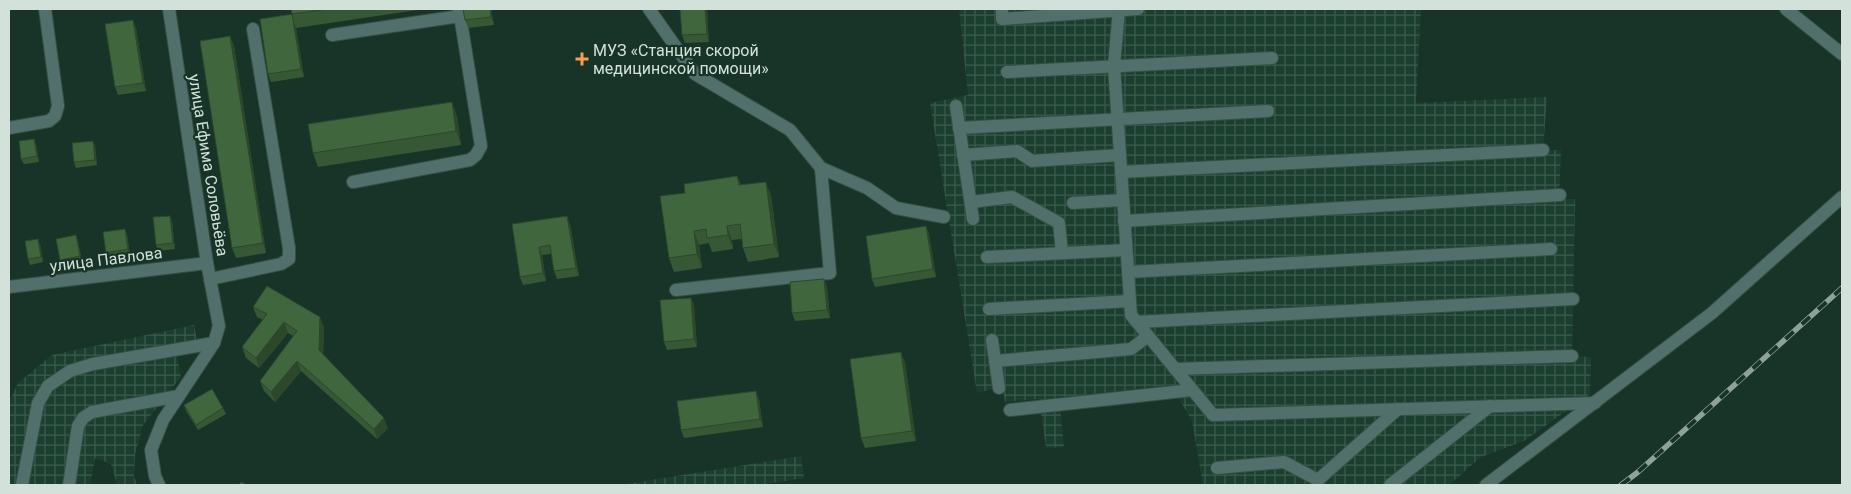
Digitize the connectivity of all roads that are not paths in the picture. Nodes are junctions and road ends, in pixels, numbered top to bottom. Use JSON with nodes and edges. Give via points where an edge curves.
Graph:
{"nodes":[{"id":1,"x":45,"y":9,"type":"edge"},
{"id":2,"x":169,"y":9,"type":"edge"},
{"id":3,"x":649,"y":9,"type":"edge"},
{"id":4,"x":1002,"y":9,"type":"edge"},
{"id":5,"x":1119,"y":9,"type":"edge"},
{"id":6,"x":1138,"y":9,"type":"edge"},
{"id":7,"x":1786,"y":9,"type":"edge"},
{"id":8,"x":460,"y":12,"type":"edge"},
{"id":9,"x":253,"y":29,"type":"dead end"},
{"id":10,"x":332,"y":35,"type":"dead end"},
{"id":11,"x":1842,"y":54,"type":"edge"},
{"id":12,"x":1272,"y":58,"type":"dead end"},
{"id":13,"x":1114,"y":66,"type":"junction"},
{"id":14,"x":1007,"y":72,"type":"dead end"},
{"id":15,"x":956,"y":106,"type":"dead end"},
{"id":16,"x":1268,"y":111,"type":"dead end"},
{"id":17,"x":1118,"y":119,"type":"junction"},
{"id":18,"x":9,"y":128,"type":"edge"},
{"id":19,"x":959,"y":128,"type":"junction"},
{"id":20,"x":1543,"y":150,"type":"dead end"},
{"id":21,"x":964,"y":155,"type":"junction"},
{"id":22,"x":1120,"y":155,"type":"junction"},
{"id":23,"x":820,"y":168,"type":"junction"},
{"id":24,"x":1121,"y":172,"type":"junction"},
{"id":25,"x":354,"y":182,"type":"dead end"},
{"id":26,"x":1560,"y":195,"type":"dead end"},
{"id":27,"x":1842,"y":197,"type":"edge"},
{"id":28,"x":1123,"y":200,"type":"junction"},
{"id":29,"x":971,"y":202,"type":"junction"},
{"id":30,"x":1073,"y":203,"type":"dead end"},
{"id":31,"x":944,"y":217,"type":"dead end"},
{"id":32,"x":974,"y":219,"type":"dead end"},
{"id":33,"x":1124,"y":221,"type":"junction"},
{"id":34,"x":1550,"y":248,"type":"dead end"},
{"id":35,"x":1126,"y":250,"type":"junction"},
{"id":36,"x":1062,"y":253,"type":"junction"},
{"id":37,"x":987,"y":257,"type":"dead end"},
{"id":38,"x":207,"y":263,"type":"junction"},
{"id":39,"x":1128,"y":272,"type":"junction"},
{"id":40,"x":210,"y":279,"type":"junction"},
{"id":41,"x":9,"y":287,"type":"edge"},
{"id":42,"x":676,"y":290,"type":"dead end"},
{"id":43,"x":1573,"y":300,"type":"dead end"},
{"id":44,"x":1130,"y":301,"type":"junction"},
{"id":45,"x":989,"y":309,"type":"dead end"},
{"id":46,"x":1137,"y":322,"type":"junction"},
{"id":47,"x":1148,"y":336,"type":"junction"},
{"id":48,"x":992,"y":340,"type":"dead end"},
{"id":49,"x":214,"y":343,"type":"junction"},
{"id":50,"x":1572,"y":356,"type":"dead end"},
{"id":51,"x":995,"y":361,"type":"junction"},
{"id":52,"x":1175,"y":369,"type":"junction"},
{"id":53,"x":999,"y":388,"type":"dead end"},
{"id":54,"x":1192,"y":390,"type":"junction"},
{"id":55,"x":179,"y":396,"type":"junction"},
{"id":56,"x":1595,"y":403,"type":"junction"},
{"id":57,"x":1490,"y":406,"type":"junction"},
{"id":58,"x":1398,"y":409,"type":"junction"},
{"id":59,"x":1010,"y":410,"type":"dead end"},
{"id":60,"x":1217,"y":468,"type":"dead end"},
{"id":61,"x":22,"y":485,"type":"edge"},
{"id":62,"x":70,"y":485,"type":"edge"},
{"id":63,"x":159,"y":485,"type":"edge"},
{"id":64,"x":1390,"y":485,"type":"edge"},
{"id":65,"x":1486,"y":485,"type":"edge"}],
"edges":[{"from":1,"to":18,"type":"street","via":[[58,106],[55,116],[49,122]]},
{"from":2,"to":38,"type":"street","name":"улица Ефима Соловьёва"},
{"from":3,"to":23,"type":"street","via":[[695,74],[790,130]]},
{"from":4,"to":5,"type":"street","via":[[1002,19]]},
{"from":5,"to":6,"type":"street"},
{"from":5,"to":13,"type":"street"},
{"from":7,"to":11,"type":"street"},
{"from":8,"to":10,"type":"street"},
{"from":8,"to":25,"type":"street","via":[[481,146],[476,155],[470,160]]},
{"from":9,"to":40,"type":"street","via":[[289,259],[281,264]]},
{"from":12,"to":13,"type":"street"},
{"from":13,"to":14,"type":"street"},
{"from":13,"to":17,"type":"street"},
{"from":15,"to":19,"type":"street"},
{"from":16,"to":17,"type":"street"},
{"from":17,"to":19,"type":"street"},
{"from":17,"to":22,"type":"street"},
{"from":19,"to":21,"type":"street"},
{"from":20,"to":24,"type":"street"},
{"from":21,"to":22,"type":"street","via":[[1017,151],[1032,161]]},
{"from":21,"to":29,"type":"street"},
{"from":22,"to":24,"type":"street"},
{"from":23,"to":31,"type":"street","via":[[867,188],[896,208]]},
{"from":23,"to":42,"type":"street","via":[[830,273]]},
{"from":24,"to":28,"type":"street"},
{"from":26,"to":33,"type":"street"},
{"from":27,"to":56,"type":"street","via":[[1712,313]]},
{"from":28,"to":30,"type":"street"},
{"from":28,"to":33,"type":"street"},
{"from":29,"to":32,"type":"street"},
{"from":29,"to":36,"type":"street","via":[[1012,197],[1059,223]]},
{"from":33,"to":35,"type":"street"},
{"from":34,"to":39,"type":"street"},
{"from":35,"to":36,"type":"street"},
{"from":35,"to":39,"type":"street"},
{"from":36,"to":37,"type":"street"},
{"from":38,"to":40,"type":"street","name":"улица Ефима Соловьёва"},
{"from":38,"to":41,"type":"street","name":"улица Павлова"},
{"from":39,"to":44,"type":"street"},
{"from":40,"to":49,"type":"street","name":"улица Ефима Соловьёва","via":[[219,326]]},
{"from":43,"to":46,"type":"street"},
{"from":44,"to":45,"type":"street"},
{"from":44,"to":46,"type":"street","via":[[1131,315]]},
{"from":46,"to":47,"type":"street"},
{"from":47,"to":51,"type":"street","via":[[1130,348]]},
{"from":47,"to":52,"type":"street"},
{"from":48,"to":51,"type":"street"},
{"from":49,"to":55,"type":"street"},
{"from":49,"to":61,"type":"street","via":[[93,364],[70,371],[48,386],[38,403]]},
{"from":50,"to":52,"type":"street"},
{"from":51,"to":53,"type":"street"},
{"from":52,"to":54,"type":"street"},
{"from":54,"to":58,"type":"street","via":[[1213,415]]},
{"from":54,"to":59,"type":"street"},
{"from":55,"to":62,"type":"street","via":[[92,412],[83,418],[78,426]]},
{"from":55,"to":63,"type":"street","via":[[163,420],[151,450]]},
{"from":56,"to":57,"type":"street"},
{"from":56,"to":65,"type":"street"},
{"from":57,"to":58,"type":"street"},
{"from":57,"to":64,"type":"street"},
{"from":58,"to":60,"type":"street","via":[[1318,480],[1284,462]]}]}
